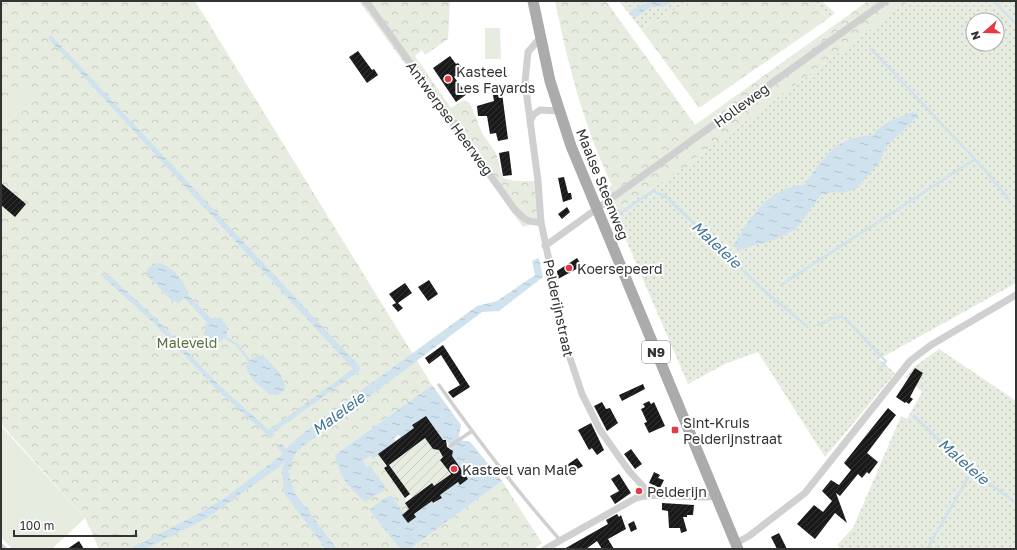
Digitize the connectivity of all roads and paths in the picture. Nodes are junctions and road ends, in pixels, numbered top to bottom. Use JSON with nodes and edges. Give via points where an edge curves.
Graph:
{"nodes":[{"id":1,"x":366,"y":1,"type":"edge"},
{"id":2,"x":533,"y":1,"type":"edge"},
{"id":3,"x":886,"y":1,"type":"edge"},
{"id":4,"x":540,"y":38,"type":"junction"},
{"id":5,"x":559,"y":111,"type":"junction"},
{"id":6,"x":530,"y":122,"type":"junction"},
{"id":7,"x":596,"y":208,"type":"junction"},
{"id":8,"x":541,"y":222,"type":"junction"},
{"id":9,"x":546,"y":246,"type":"junction"},
{"id":10,"x":1016,"y":295,"type":"edge"},
{"id":11,"x":439,"y":384,"type":"dead end"},
{"id":12,"x":472,"y":431,"type":"junction"},
{"id":13,"x":450,"y":446,"type":"dead end"},
{"id":14,"x":651,"y":495,"type":"junction"},
{"id":15,"x":717,"y":496,"type":"junction"},
{"id":16,"x":560,"y":540,"type":"junction"},
{"id":17,"x":737,"y":546,"type":"edge"},
{"id":18,"x":545,"y":549,"type":"edge"}],
"edges":[{"from":1,"to":8,"type":"street","name":"Antwerpse Heerweg","via":[[515,210],[526,221]]},
{"from":2,"to":4,"type":"main road","name":"Maalse Steenweg","number":"N9"},
{"from":3,"to":7,"type":"street","name":"Holleweg"},
{"from":4,"to":5,"type":"main road","name":"Maalse Steenweg","number":"N9"},
{"from":4,"to":6,"type":"street","name":"Pelderijnstraat","via":[[528,52],[525,82]]},
{"from":5,"to":6,"type":"street","via":[[540,110],[533,115]]},
{"from":5,"to":7,"type":"main road","name":"Maalse Steenweg","number":"N9"},
{"from":6,"to":8,"type":"street","name":"Pelderijnstraat"},
{"from":7,"to":9,"type":"street","name":"Holleweg"},
{"from":7,"to":15,"type":"main road","name":"Maalse Steenweg","number":"N9"},
{"from":8,"to":9,"type":"street","name":"Pelderijnstraat"},
{"from":9,"to":14,"type":"street","name":"Pelderijnstraat","via":[[568,352],[582,394],[600,430]]},
{"from":10,"to":17,"type":"street","via":[[931,345],[910,361],[804,493]]},
{"from":11,"to":12,"type":"lane"},
{"from":12,"to":13,"type":"lane"},
{"from":12,"to":16,"type":"lane"},
{"from":14,"to":15,"type":"street","via":[[698,498]]},
{"from":14,"to":16,"type":"street","via":[[629,501]]},
{"from":15,"to":17,"type":"main road","name":"Maalse Steenweg","number":"N9"},
{"from":16,"to":18,"type":"street"}]}
